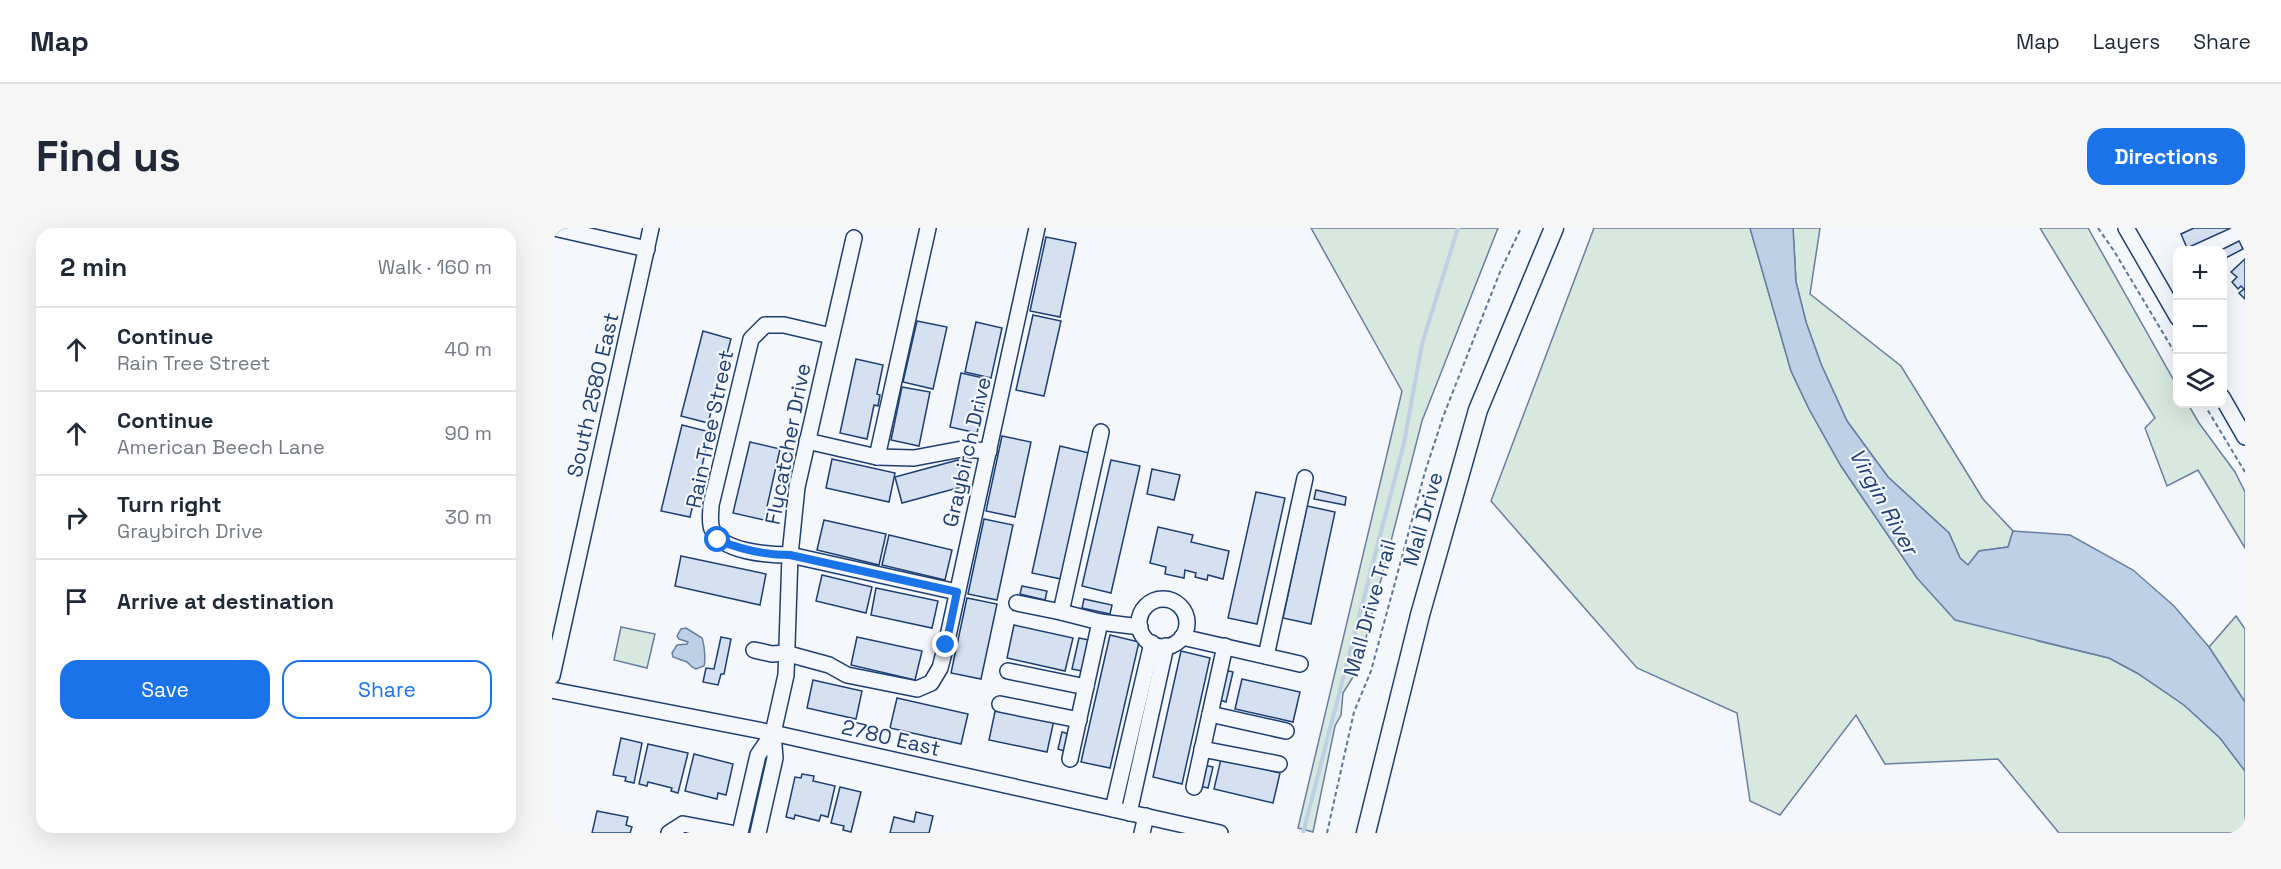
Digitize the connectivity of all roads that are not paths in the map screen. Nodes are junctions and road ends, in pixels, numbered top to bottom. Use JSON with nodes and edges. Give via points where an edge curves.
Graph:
{"nodes":[{"id":1,"x":554,"y":228,"type":"edge"},
{"id":2,"x":651,"y":228,"type":"edge"},
{"id":3,"x":928,"y":228,"type":"edge"},
{"id":4,"x":1037,"y":228,"type":"edge"},
{"id":5,"x":1554,"y":228,"type":"edge"},
{"id":6,"x":2126,"y":228,"type":"edge"},
{"id":7,"x":854,"y":238,"type":"dead end"},
{"id":8,"x":647,"y":249,"type":"junction"},
{"id":9,"x":2173,"y":309,"type":"edge"},
{"id":10,"x":831,"y":336,"type":"junction"},
{"id":11,"x":2227,"y":404,"type":"edge"},
{"id":12,"x":1101,"y":432,"type":"dead end"},
{"id":13,"x":2245,"y":437,"type":"edge"},
{"id":14,"x":807,"y":441,"type":"junction"},
{"id":15,"x":989,"y":451,"type":"junction"},
{"id":16,"x":877,"y":457,"type":"junction"},
{"id":17,"x":1305,"y":478,"type":"dead end"},
{"id":18,"x":790,"y":555,"type":"junction"},
{"id":19,"x":957,"y":592,"type":"junction"},
{"id":20,"x":1017,"y":603,"type":"dead end"},
{"id":21,"x":1061,"y":612,"type":"junction"},
{"id":22,"x":1100,"y":622,"type":"junction"},
{"id":23,"x":1140,"y":627,"type":"junction"},
{"id":24,"x":1182,"y":638,"type":"junction"},
{"id":25,"x":1159,"y":645,"type":"junction"},
{"id":26,"x":1225,"y":646,"type":"junction"},
{"id":27,"x":754,"y":650,"type":"dead end"},
{"id":28,"x":786,"y":653,"type":"junction"},
{"id":29,"x":1266,"y":656,"type":"junction"},
{"id":30,"x":1300,"y":664,"type":"dead end"},
{"id":31,"x":1008,"y":671,"type":"dead end"},
{"id":32,"x":552,"y":676,"type":"edge"},
{"id":33,"x":1086,"y":687,"type":"junction"},
{"id":34,"x":552,"y":690,"type":"edge"},
{"id":35,"x":1000,"y":704,"type":"dead end"},
{"id":36,"x":1210,"y":714,"type":"junction"},
{"id":37,"x":1079,"y":720,"type":"junction"},
{"id":38,"x":1286,"y":731,"type":"dead end"},
{"id":39,"x":773,"y":733,"type":"junction"},
{"id":40,"x":1202,"y":749,"type":"junction"},
{"id":41,"x":1070,"y":759,"type":"dead end"},
{"id":42,"x":1279,"y":764,"type":"dead end"},
{"id":43,"x":1194,"y":787,"type":"dead end"},
{"id":44,"x":1113,"y":809,"type":"junction"},
{"id":45,"x":1129,"y":813,"type":"junction"},
{"id":46,"x":1146,"y":816,"type":"junction"},
{"id":47,"x":669,"y":833,"type":"edge"},
{"id":48,"x":730,"y":833,"type":"edge"},
{"id":49,"x":740,"y":833,"type":"edge"},
{"id":50,"x":758,"y":833,"type":"edge"},
{"id":51,"x":1142,"y":833,"type":"edge"},
{"id":52,"x":1220,"y":833,"type":"edge"},
{"id":53,"x":1366,"y":833,"type":"edge"}],
"edges":[{"from":1,"to":8,"type":"street"},
{"from":2,"to":8,"type":"street","name":"South 2580 East"},
{"from":3,"to":16,"type":"street"},
{"from":4,"to":15,"type":"street","name":"Graybirch Drive"},
{"from":5,"to":53,"type":"main road","name":"Mall Drive","via":[[1478,410],[1420,615]]},
{"from":6,"to":9,"type":"street"},
{"from":7,"to":10,"type":"street","name":"Flycatcher Drive"},
{"from":8,"to":32,"type":"street","name":"South 2580 East"},
{"from":10,"to":14,"type":"street","name":"Flycatcher Drive"},
{"from":10,"to":18,"type":"street","name":"Rain Tree Street","via":[[765,324],[751,339],[711,505],[711,527],[718,540],[768,555]]},
{"from":11,"to":13,"type":"street"},
{"from":12,"to":21,"type":"street"},
{"from":14,"to":16,"type":"street"},
{"from":14,"to":18,"type":"street","name":"Flycatcher Drive","via":[[796,487]]},
{"from":15,"to":16,"type":"street","via":[[962,449],[914,458]]},
{"from":15,"to":19,"type":"street","name":"Graybirch Drive"},
{"from":17,"to":29,"type":"street"},
{"from":18,"to":19,"type":"street"},
{"from":18,"to":28,"type":"street","name":"Flycatcher Drive"},
{"from":19,"to":28,"type":"street","name":"Graybirch Drive","via":[[940,668],[931,683],[917,689],[847,675]]},
{"from":20,"to":21,"type":"street"},
{"from":21,"to":22,"type":"street"},
{"from":22,"to":23,"type":"street"},
{"from":22,"to":33,"type":"street"},
{"from":23,"to":24,"type":"street","via":[[1147,605],[1169,600],[1186,615]]},
{"from":23,"to":25,"type":"street","via":[[1146,639]]},
{"from":24,"to":25,"type":"street","via":[[1172,645]]},
{"from":24,"to":26,"type":"street"},
{"from":25,"to":44,"type":"street"},
{"from":25,"to":45,"type":"street"},
{"from":26,"to":29,"type":"street"},
{"from":26,"to":36,"type":"street"},
{"from":27,"to":28,"type":"street"},
{"from":28,"to":39,"type":"street","name":"Flycatcher Drive","via":[[786,675]]},
{"from":29,"to":30,"type":"street"},
{"from":31,"to":33,"type":"street"},
{"from":33,"to":37,"type":"street"},
{"from":34,"to":39,"type":"street","name":"2780 East"},
{"from":35,"to":37,"type":"street"},
{"from":36,"to":38,"type":"street"},
{"from":36,"to":40,"type":"street"},
{"from":37,"to":41,"type":"street"},
{"from":39,"to":44,"type":"street","name":"2780 East"},
{"from":39,"to":49,"type":"street","name":"Flycatcher Drive","via":[[758,755]]},
{"from":39,"to":50,"type":"street","name":"Flycatcher Drive","via":[[775,758]]},
{"from":40,"to":42,"type":"street"},
{"from":40,"to":43,"type":"street"},
{"from":44,"to":45,"type":"street","name":"2780 East"},
{"from":45,"to":46,"type":"street","name":"2780 East"},
{"from":46,"to":51,"type":"street"},
{"from":46,"to":52,"type":"street","name":"2780 East"},
{"from":47,"to":48,"type":"street","via":[[683,824]]}]}
